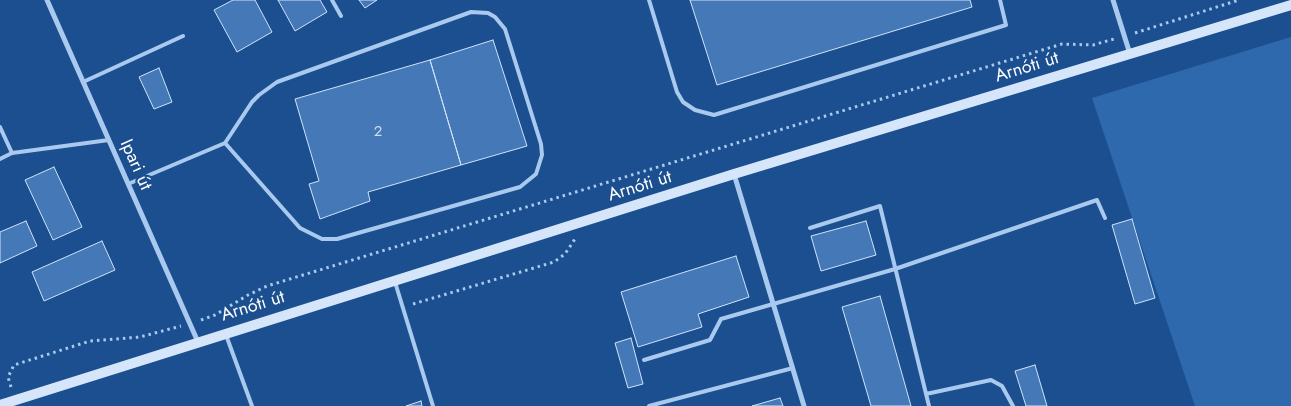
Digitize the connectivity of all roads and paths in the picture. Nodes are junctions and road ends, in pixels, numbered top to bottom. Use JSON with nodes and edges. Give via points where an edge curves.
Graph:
{"nodes":[{"id":1,"x":47,"y":0,"type":"edge"},
{"id":2,"x":332,"y":0,"type":"edge"},
{"id":3,"x":649,"y":0,"type":"edge"},
{"id":4,"x":1000,"y":0,"type":"edge"},
{"id":5,"x":1113,"y":0,"type":"edge"},
{"id":6,"x":1239,"y":0,"type":"edge"},
{"id":7,"x":1291,"y":5,"type":"edge"},
{"id":8,"x":341,"y":16,"type":"dead end"},
{"id":9,"x":183,"y":36,"type":"dead end"},
{"id":10,"x":1125,"y":36,"type":"junction"},
{"id":11,"x":1130,"y":54,"type":"junction"},
{"id":12,"x":83,"y":82,"type":"junction"},
{"id":13,"x":0,"y":127,"type":"edge"},
{"id":14,"x":109,"y":140,"type":"junction"},
{"id":15,"x":225,"y":143,"type":"junction"},
{"id":16,"x":12,"y":154,"type":"junction"},
{"id":17,"x":0,"y":159,"type":"edge"},
{"id":18,"x":734,"y":174,"type":"junction"},
{"id":19,"x":128,"y":184,"type":"junction"},
{"id":20,"x":1105,"y":218,"type":"dead end"},
{"id":21,"x":581,"y":222,"type":"junction"},
{"id":22,"x":810,"y":228,"type":"dead end"},
{"id":23,"x":895,"y":269,"type":"junction"},
{"id":24,"x":394,"y":280,"type":"junction"},
{"id":25,"x":773,"y":303,"type":"junction"},
{"id":26,"x":403,"y":307,"type":"junction"},
{"id":27,"x":189,"y":324,"type":"junction"},
{"id":28,"x":225,"y":333,"type":"junction"},
{"id":29,"x":198,"y":342,"type":"junction"},
{"id":30,"x":644,"y":360,"type":"dead end"},
{"id":31,"x":793,"y":368,"type":"junction"},
{"id":32,"x":926,"y":394,"type":"junction"},
{"id":33,"x":15,"y":401,"type":"junction"},
{"id":34,"x":656,"y":405,"type":"edge"},
{"id":35,"x":0,"y":406,"type":"edge"},
{"id":36,"x":252,"y":406,"type":"edge"},
{"id":37,"x":433,"y":406,"type":"edge"},
{"id":38,"x":649,"y":406,"type":"edge"},
{"id":39,"x":804,"y":406,"type":"edge"},
{"id":40,"x":929,"y":406,"type":"edge"},
{"id":41,"x":1013,"y":406,"type":"edge"}],
"edges":[{"from":1,"to":12,"type":"street","name":"Ipari út"},
{"from":2,"to":8,"type":"lane"},
{"from":3,"to":4,"type":"lane","via":[[677,92],[690,107],[714,115],[1006,25]]},
{"from":5,"to":10,"type":"street"},
{"from":6,"to":10,"type":"path"},
{"from":7,"to":11,"type":"main road","name":"Arnóti út"},
{"from":9,"to":12,"type":"lane"},
{"from":10,"to":11,"type":"street"},
{"from":10,"to":27,"type":"path","via":[[1093,45],[1062,44],[267,286],[215,315]]},
{"from":11,"to":18,"type":"main road","name":"Arnóti út"},
{"from":12,"to":14,"type":"street","name":"Ipari út"},
{"from":13,"to":16,"type":"lane"},
{"from":14,"to":16,"type":"lane"},
{"from":14,"to":19,"type":"street","name":"Ipari út"},
{"from":15,"to":15,"type":"lane","via":[[252,102],[277,82],[462,14],[480,12],[495,17],[505,29],[542,155],[536,174],[520,187],[337,239],[322,239],[300,228]]},
{"from":15,"to":19,"type":"lane"},
{"from":16,"to":17,"type":"lane"},
{"from":18,"to":21,"type":"main road","name":"Arnóti út"},
{"from":18,"to":25,"type":"street"},
{"from":19,"to":27,"type":"street","name":"Ipari út"},
{"from":20,"to":23,"type":"lane","via":[[1097,200]]},
{"from":21,"to":24,"type":"main road","name":"Arnóti út"},
{"from":21,"to":26,"type":"path","via":[[572,245],[554,262]]},
{"from":22,"to":23,"type":"lane","via":[[880,206]]},
{"from":23,"to":25,"type":"lane"},
{"from":23,"to":32,"type":"lane"},
{"from":24,"to":26,"type":"lane"},
{"from":24,"to":28,"type":"main road","name":"Arnóti út"},
{"from":25,"to":30,"type":"lane","via":[[721,319],[710,340]]},
{"from":25,"to":31,"type":"street"},
{"from":26,"to":37,"type":"lane"},
{"from":27,"to":29,"type":"street","name":"Ipari út"},
{"from":27,"to":33,"type":"path","via":[[140,336],[90,341],[14,365],[8,377]]},
{"from":28,"to":29,"type":"main road","name":"Arnóti út"},
{"from":28,"to":36,"type":"lane"},
{"from":29,"to":33,"type":"main road","name":"Arnóti út"},
{"from":31,"to":34,"type":"lane"},
{"from":31,"to":39,"type":"street"},
{"from":32,"to":40,"type":"lane"},
{"from":32,"to":41,"type":"lane","via":[[990,380],[1002,386]]},
{"from":33,"to":35,"type":"main road","name":"Arnóti út"},
{"from":34,"to":38,"type":"lane"}]}
